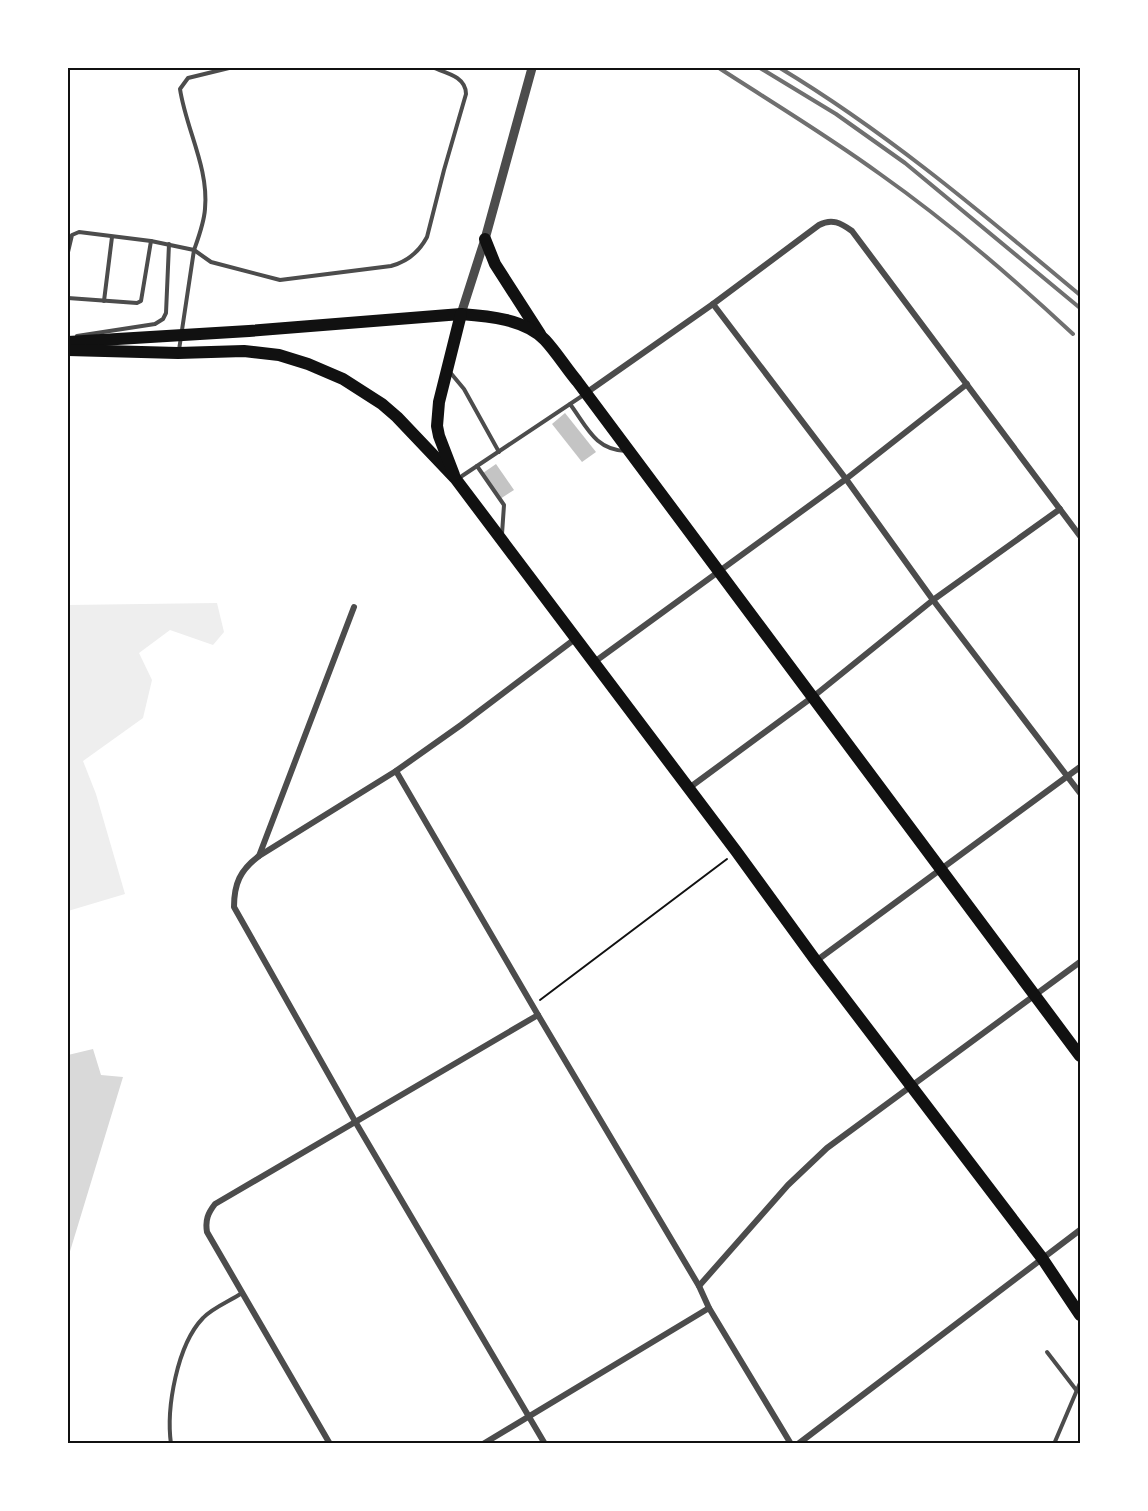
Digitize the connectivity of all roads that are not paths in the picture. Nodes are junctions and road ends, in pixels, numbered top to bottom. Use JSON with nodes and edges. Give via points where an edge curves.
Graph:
{"nodes":[{"id":1,"x":229,"y":68,"type":"edge"},
{"id":2,"x":434,"y":68,"type":"edge"},
{"id":3,"x":532,"y":68,"type":"edge"},
{"id":4,"x":112,"y":237,"type":"junction"},
{"id":5,"x":485,"y":239,"type":"junction"},
{"id":6,"x":151,"y":241,"type":"junction"},
{"id":7,"x":169,"y":244,"type":"junction"},
{"id":8,"x":194,"y":250,"type":"junction"},
{"id":9,"x":68,"y":252,"type":"edge"},
{"id":10,"x":68,"y":298,"type":"edge"},
{"id":11,"x":104,"y":301,"type":"junction"},
{"id":12,"x":713,"y":304,"type":"junction"},
{"id":13,"x":461,"y":314,"type":"junction"},
{"id":14,"x":182,"y":335,"type":"junction"},
{"id":15,"x":544,"y":339,"type":"junction"},
{"id":16,"x":68,"y":340,"type":"edge"},
{"id":17,"x":68,"y":350,"type":"edge"},
{"id":18,"x":178,"y":353,"type":"junction"},
{"id":19,"x":447,"y":369,"type":"junction"},
{"id":20,"x":967,"y":384,"type":"junction"},
{"id":21,"x":586,"y":393,"type":"junction"},
{"id":22,"x":570,"y":404,"type":"junction"},
{"id":23,"x":629,"y":451,"type":"junction"},
{"id":24,"x":499,"y":452,"type":"junction"},
{"id":25,"x":477,"y":466,"type":"junction"},
{"id":26,"x":846,"y":478,"type":"junction"},
{"id":27,"x":455,"y":479,"type":"junction"},
{"id":28,"x":1060,"y":509,"type":"junction"},
{"id":29,"x":1080,"y":536,"type":"edge"},
{"id":30,"x":501,"y":540,"type":"junction"},
{"id":31,"x":718,"y":571,"type":"junction"},
{"id":32,"x":933,"y":600,"type":"junction"},
{"id":33,"x":354,"y":607,"type":"dead end"},
{"id":34,"x":575,"y":639,"type":"junction"},
{"id":35,"x":593,"y":663,"type":"junction"},
{"id":36,"x":814,"y":696,"type":"junction"},
{"id":37,"x":1080,"y":767,"type":"edge"},
{"id":38,"x":396,"y":771,"type":"junction"},
{"id":39,"x":1068,"y":777,"type":"junction"},
{"id":40,"x":688,"y":789,"type":"junction"},
{"id":41,"x":1080,"y":794,"type":"edge"},
{"id":42,"x":259,"y":856,"type":"junction"},
{"id":43,"x":941,"y":870,"type":"junction"},
{"id":44,"x":816,"y":961,"type":"junction"},
{"id":45,"x":1080,"y":962,"type":"edge"},
{"id":46,"x":1035,"y":996,"type":"junction"},
{"id":47,"x":538,"y":1015,"type":"junction"},
{"id":48,"x":1080,"y":1056,"type":"edge"},
{"id":49,"x":911,"y":1086,"type":"junction"},
{"id":50,"x":356,"y":1123,"type":"junction"},
{"id":51,"x":1080,"y":1230,"type":"edge"},
{"id":52,"x":1042,"y":1258,"type":"junction"},
{"id":53,"x":699,"y":1286,"type":"junction"},
{"id":54,"x":242,"y":1293,"type":"junction"},
{"id":55,"x":709,"y":1308,"type":"junction"},
{"id":56,"x":1080,"y":1315,"type":"edge"},
{"id":57,"x":1047,"y":1352,"type":"dead end"},
{"id":58,"x":1080,"y":1383,"type":"edge"},
{"id":59,"x":1077,"y":1391,"type":"junction"},
{"id":60,"x":529,"y":1416,"type":"junction"},
{"id":61,"x":171,"y":1443,"type":"edge"},
{"id":62,"x":330,"y":1443,"type":"edge"},
{"id":63,"x":483,"y":1443,"type":"edge"},
{"id":64,"x":545,"y":1443,"type":"edge"},
{"id":65,"x":791,"y":1443,"type":"edge"},
{"id":66,"x":798,"y":1443,"type":"edge"},
{"id":67,"x":1054,"y":1443,"type":"edge"}],
"edges":[{"from":1,"to":8,"type":"lane","via":[[188,78],[180,89],[205,182],[206,209]]},
{"from":2,"to":8,"type":"lane","via":[[460,79],[466,94],[427,237],[407,260],[391,266],[280,280],[211,262]]},
{"from":3,"to":5,"type":"street"},
{"from":4,"to":6,"type":"lane"},
{"from":4,"to":9,"type":"lane","via":[[78,232],[72,235]]},
{"from":4,"to":11,"type":"lane"},
{"from":5,"to":13,"type":"street"},
{"from":5,"to":15,"type":"main road","via":[[495,264]]},
{"from":6,"to":7,"type":"lane"},
{"from":6,"to":11,"type":"lane","via":[[141,301]]},
{"from":7,"to":8,"type":"lane"},
{"from":7,"to":16,"type":"lane","via":[[163,319]]},
{"from":8,"to":14,"type":"lane"},
{"from":10,"to":11,"type":"lane"},
{"from":12,"to":20,"type":"street","via":[[826,221],[835,222],[852,231]]},
{"from":12,"to":21,"type":"street"},
{"from":12,"to":26,"type":"street"},
{"from":13,"to":14,"type":"main road"},
{"from":13,"to":15,"type":"main road","via":[[504,320]]},
{"from":13,"to":19,"type":"main road"},
{"from":14,"to":16,"type":"main road"},
{"from":14,"to":18,"type":"lane"},
{"from":15,"to":21,"type":"main road"},
{"from":17,"to":18,"type":"main road"},
{"from":18,"to":27,"type":"main road","via":[[261,352],[327,372],[397,417]]},
{"from":19,"to":24,"type":"lane","via":[[464,389]]},
{"from":19,"to":27,"type":"main road","via":[[437,426]]},
{"from":20,"to":26,"type":"street"},
{"from":20,"to":28,"type":"street"},
{"from":21,"to":22,"type":"lane"},
{"from":21,"to":23,"type":"main road"},
{"from":22,"to":23,"type":"lane","via":[[602,446]]},
{"from":22,"to":24,"type":"lane"},
{"from":23,"to":31,"type":"main road"},
{"from":24,"to":25,"type":"lane"},
{"from":25,"to":27,"type":"lane"},
{"from":25,"to":30,"type":"lane","via":[[504,505]]},
{"from":26,"to":31,"type":"street"},
{"from":26,"to":32,"type":"street"},
{"from":27,"to":30,"type":"main road"},
{"from":28,"to":29,"type":"street"},
{"from":28,"to":32,"type":"street"},
{"from":30,"to":34,"type":"main road"},
{"from":31,"to":35,"type":"street"},
{"from":31,"to":36,"type":"main road"},
{"from":32,"to":36,"type":"street"},
{"from":32,"to":39,"type":"street"},
{"from":33,"to":42,"type":"street"},
{"from":34,"to":35,"type":"main road"},
{"from":34,"to":38,"type":"street"},
{"from":35,"to":40,"type":"main road"},
{"from":36,"to":40,"type":"street"},
{"from":36,"to":43,"type":"main road"},
{"from":37,"to":39,"type":"street"},
{"from":38,"to":42,"type":"street"},
{"from":38,"to":47,"type":"street"},
{"from":39,"to":41,"type":"street"},
{"from":39,"to":43,"type":"street"},
{"from":40,"to":44,"type":"main road"},
{"from":42,"to":50,"type":"street","via":[[237,881],[234,907]]},
{"from":43,"to":44,"type":"street"},
{"from":43,"to":46,"type":"main road"},
{"from":44,"to":49,"type":"main road"},
{"from":45,"to":46,"type":"street"},
{"from":46,"to":48,"type":"main road"},
{"from":46,"to":49,"type":"street"},
{"from":47,"to":50,"type":"street"},
{"from":47,"to":53,"type":"street"},
{"from":49,"to":52,"type":"main road"},
{"from":49,"to":53,"type":"street","via":[[813,1160]]},
{"from":50,"to":54,"type":"street","via":[[215,1204],[209,1212],[207,1232]]},
{"from":50,"to":60,"type":"street"},
{"from":51,"to":52,"type":"street"},
{"from":52,"to":56,"type":"main road"},
{"from":52,"to":66,"type":"street"},
{"from":53,"to":55,"type":"street"},
{"from":54,"to":61,"type":"lane","via":[[204,1317],[190,1339],[173,1387]]},
{"from":54,"to":62,"type":"street"},
{"from":55,"to":60,"type":"street"},
{"from":55,"to":65,"type":"street"},
{"from":57,"to":59,"type":"lane"},
{"from":58,"to":59,"type":"lane"},
{"from":59,"to":67,"type":"lane"},
{"from":60,"to":63,"type":"street"},
{"from":60,"to":64,"type":"street"}]}
